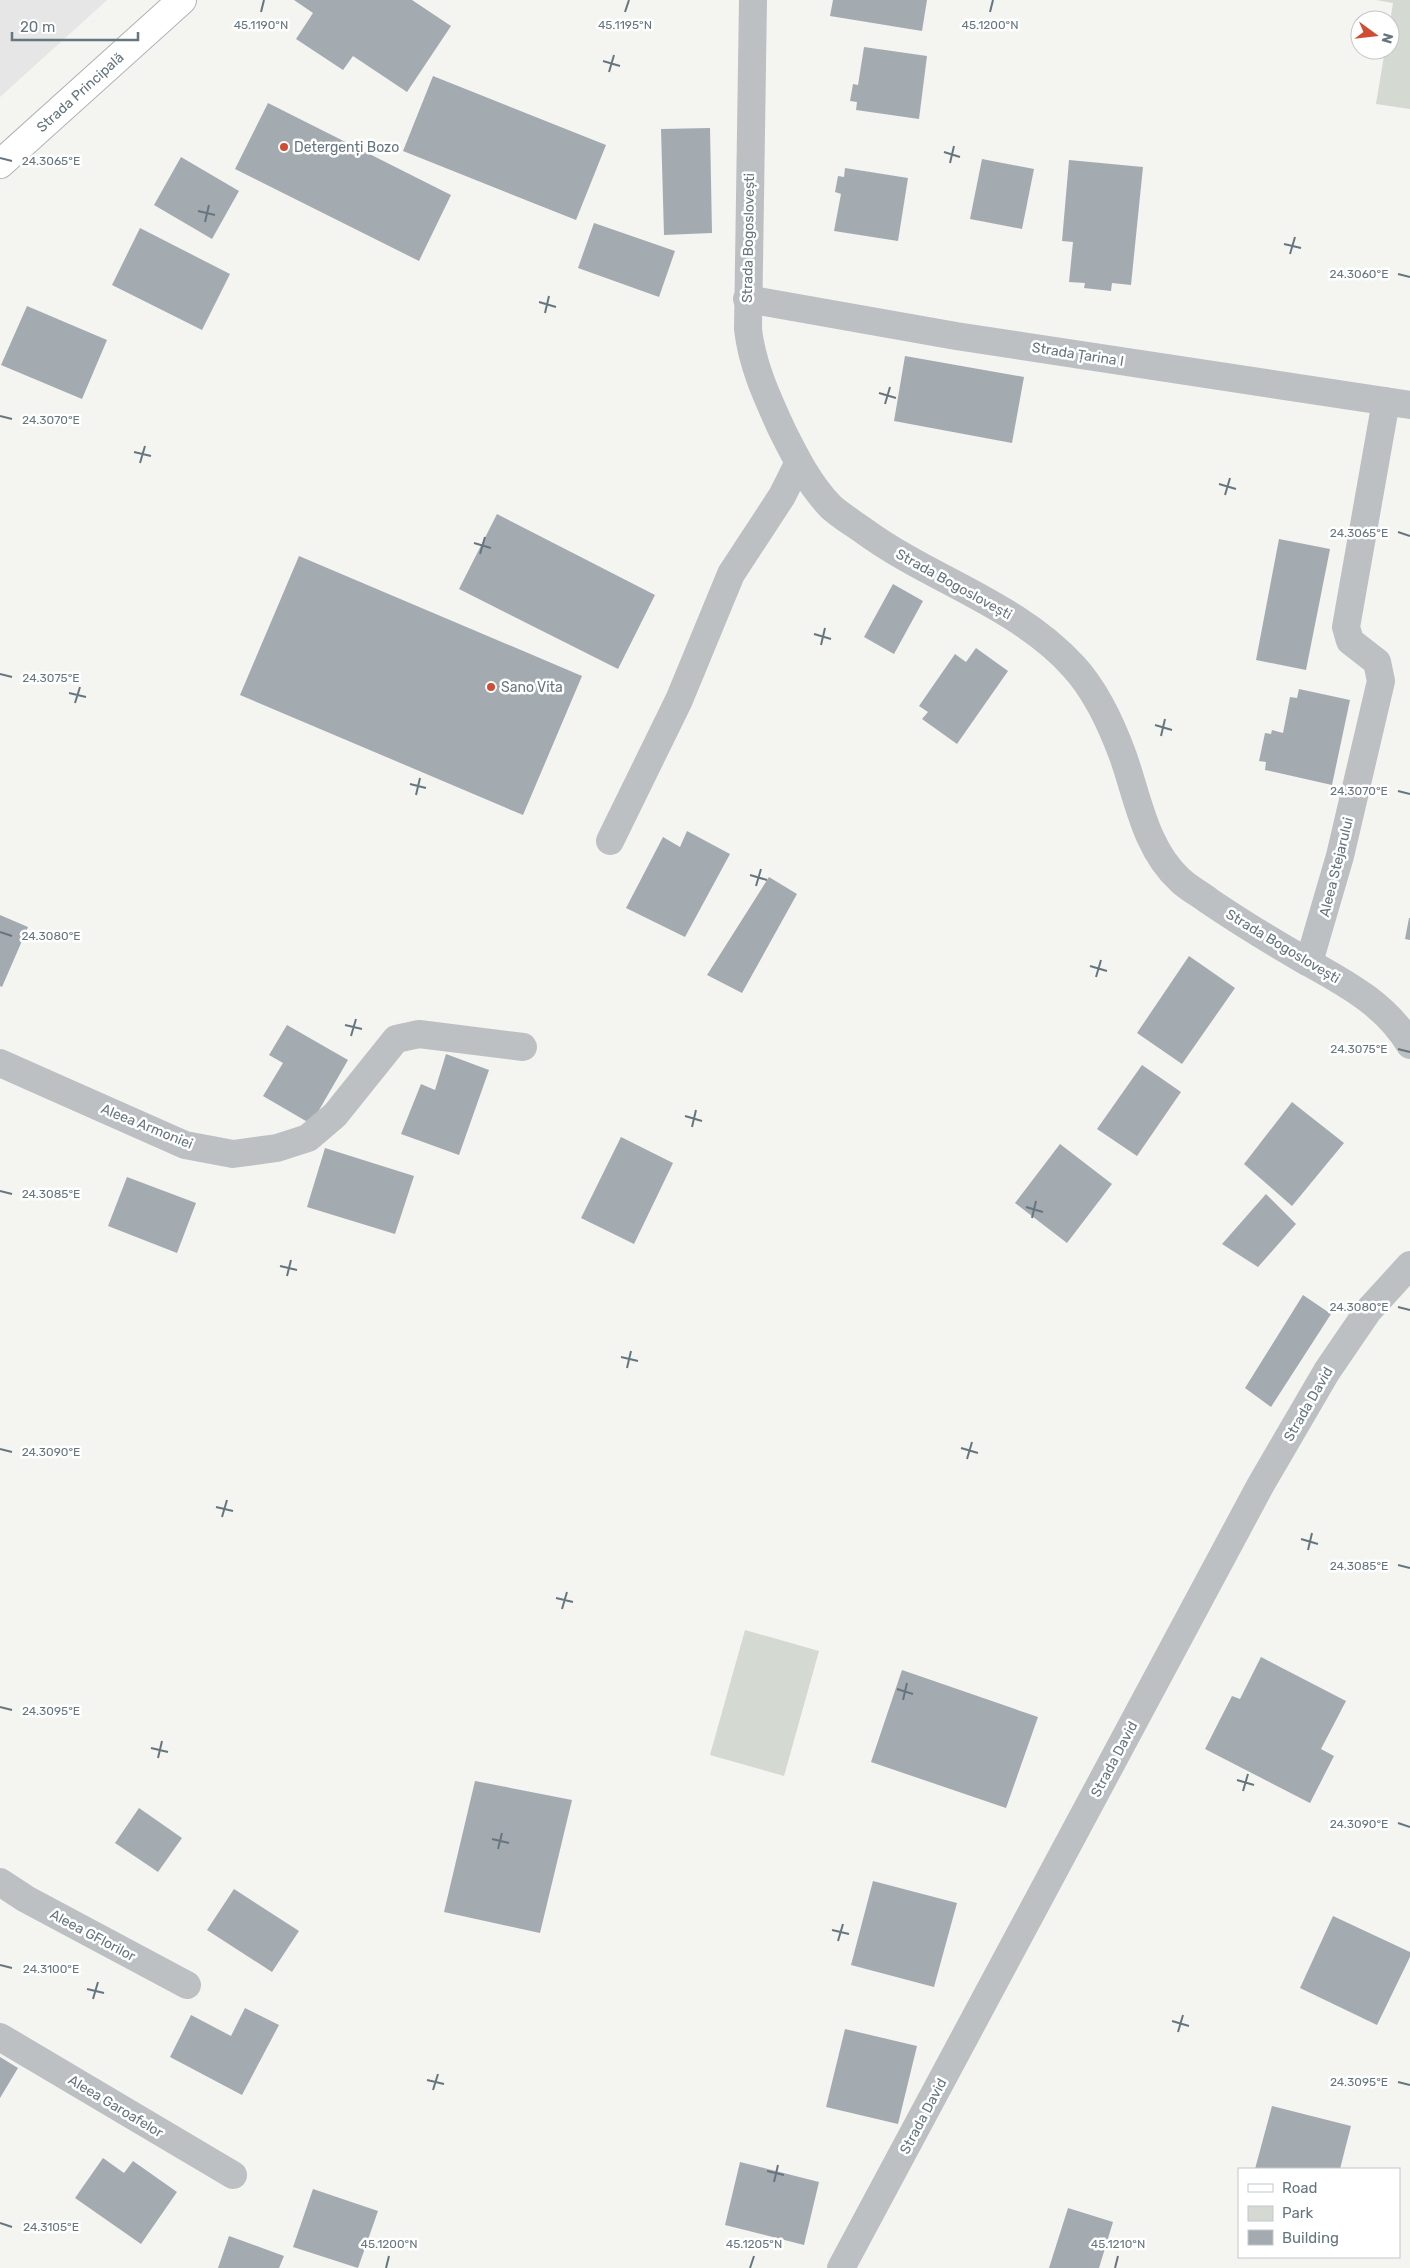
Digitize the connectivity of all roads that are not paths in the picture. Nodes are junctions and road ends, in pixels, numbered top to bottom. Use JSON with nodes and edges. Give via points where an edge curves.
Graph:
{"nodes":[{"id":1,"x":182,"y":0,"type":"edge"},
{"id":2,"x":753,"y":0,"type":"edge"},
{"id":3,"x":0,"y":164,"type":"edge"},
{"id":4,"x":747,"y":300,"type":"junction"},
{"id":5,"x":1398,"y":403,"type":"edge"},
{"id":6,"x":798,"y":464,"type":"junction"},
{"id":7,"x":610,"y":841,"type":"dead end"},
{"id":8,"x":1309,"y":962,"type":"junction"},
{"id":9,"x":1410,"y":1046,"type":"edge"},
{"id":10,"x":523,"y":1047,"type":"dead end"},
{"id":11,"x":0,"y":1063,"type":"edge"},
{"id":12,"x":1410,"y":1265,"type":"edge"},
{"id":13,"x":0,"y":1882,"type":"edge"},
{"id":14,"x":187,"y":1985,"type":"dead end"},
{"id":15,"x":0,"y":2036,"type":"edge"},
{"id":16,"x":233,"y":2175,"type":"dead end"},
{"id":17,"x":841,"y":2268,"type":"edge"}],
"edges":[{"from":1,"to":3,"type":"main road","name":"Strada Principală"},
{"from":2,"to":4,"type":"street","name":"Strada Bogoslovești"},
{"from":4,"to":5,"type":"street","name":"Strada Țarina I","via":[[956,336]]},
{"from":4,"to":6,"type":"street","name":"Strada Bogoslovești","via":[[751,354]]},
{"from":5,"to":8,"type":"street","name":"Aleea Stejarului","via":[[1346,627],[1350,641],[1377,662],[1381,681],[1340,856]]},
{"from":6,"to":7,"type":"street","via":[[782,496],[731,574],[679,700]]},
{"from":6,"to":8,"type":"street","name":"Strada Bogoslovești","via":[[834,509],[886,547],[1027,624],[1076,668],[1096,699],[1122,753],[1147,830],[1160,856],[1174,874],[1250,930]]},
{"from":8,"to":9,"type":"street","name":"Strada Bogoslovești","via":[[1353,987],[1379,1007],[1402,1031]]},
{"from":10,"to":11,"type":"street","name":"Aleea Armoniei","via":[[420,1034],[396,1039],[335,1115],[308,1138],[277,1148],[233,1154],[185,1145]]},
{"from":12,"to":17,"type":"street","name":"Strada David","via":[[1368,1311],[1327,1371],[1260,1486]]},
{"from":13,"to":14,"type":"street","name":"Aleea GFlorilor"},
{"from":15,"to":16,"type":"street","name":"Aleea Garoafelor"}]}
